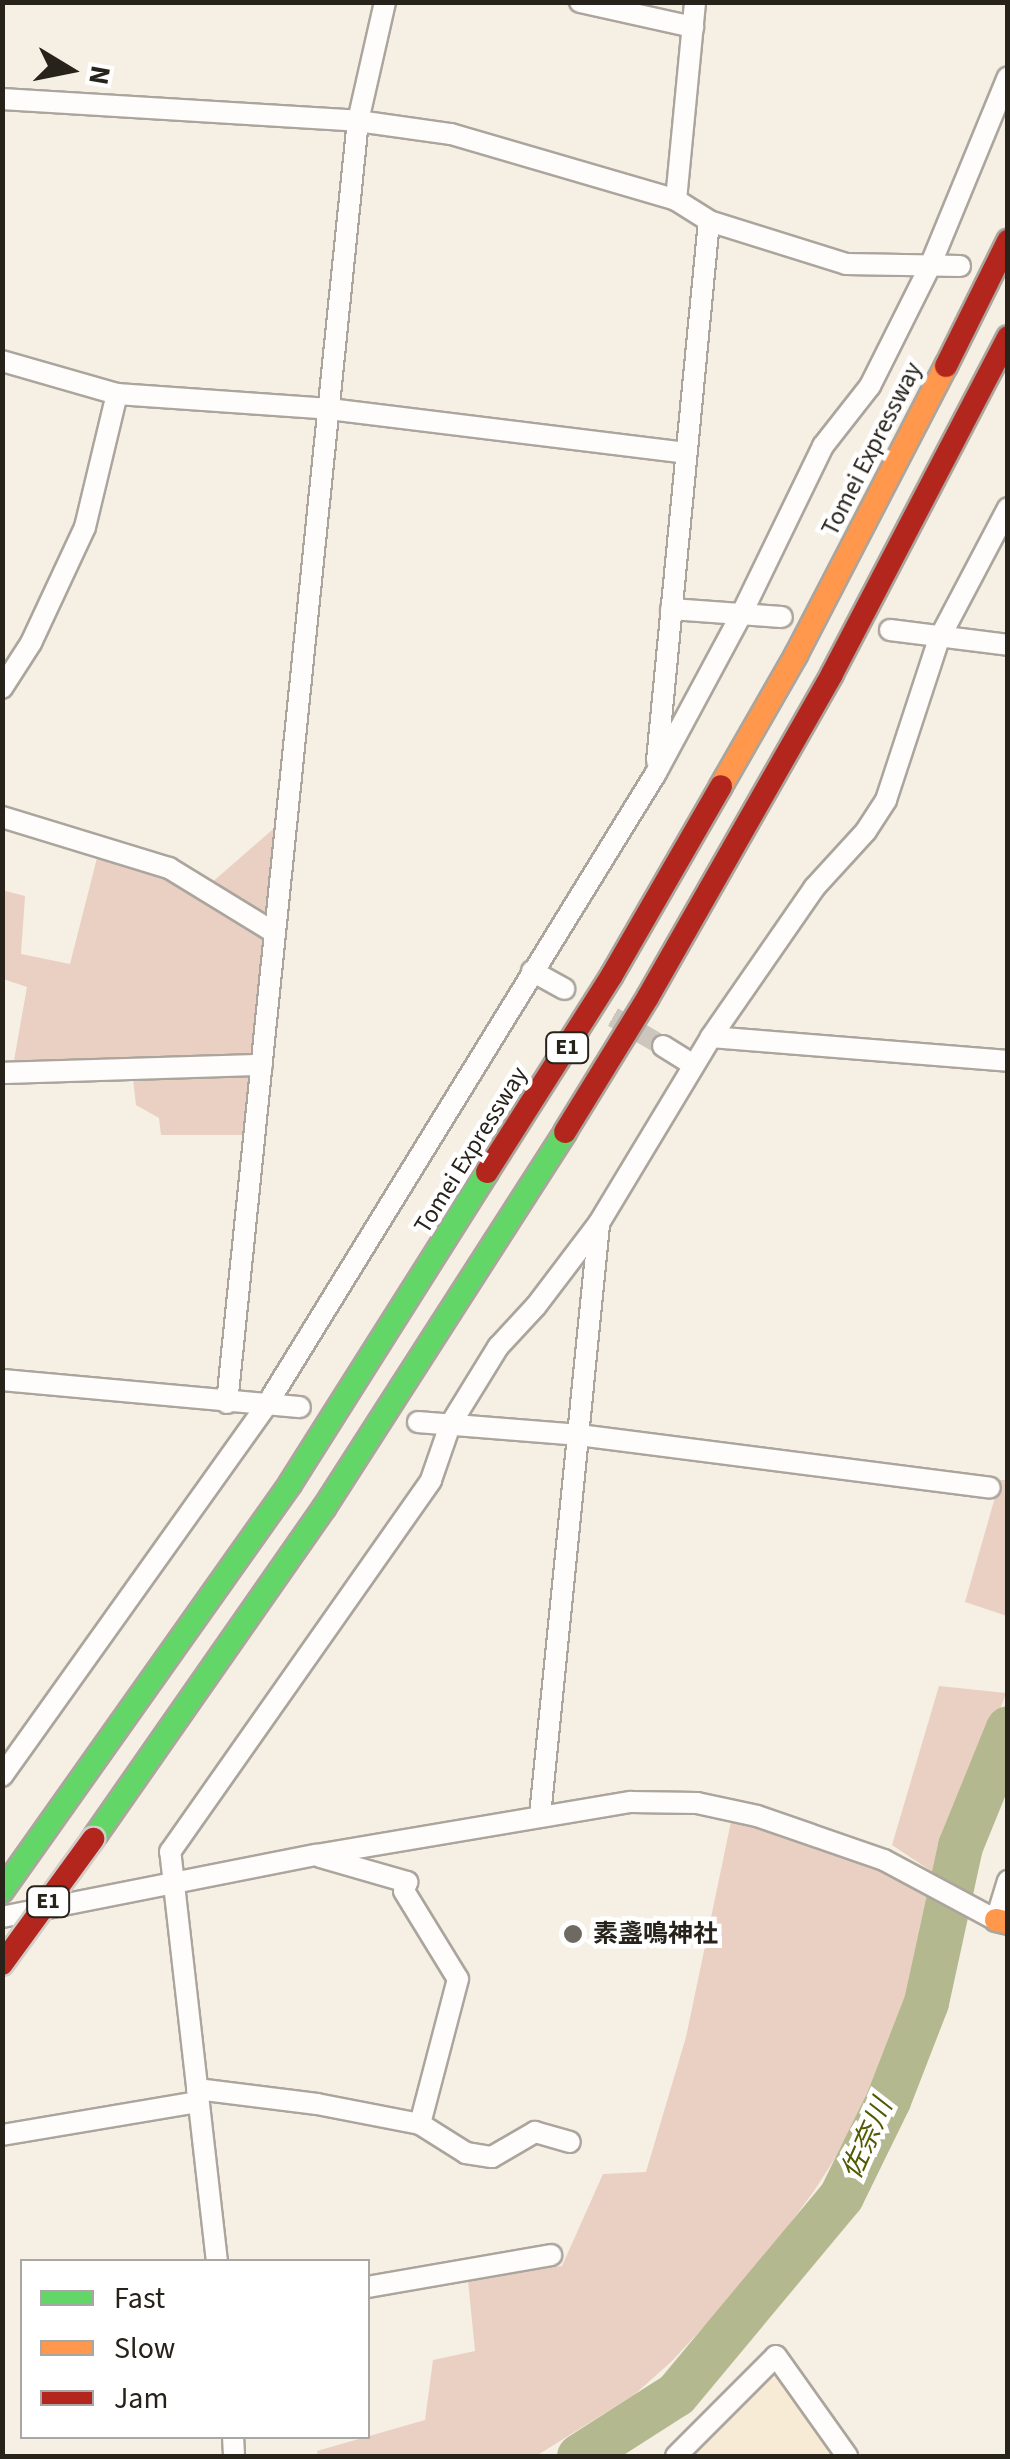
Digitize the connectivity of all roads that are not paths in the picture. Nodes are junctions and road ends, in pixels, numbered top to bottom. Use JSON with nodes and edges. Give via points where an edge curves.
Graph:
{"nodes":[{"id":1,"x":385,"y":2,"type":"edge"},
{"id":2,"x":580,"y":2,"type":"edge"},
{"id":3,"x":696,"y":2,"type":"edge"},
{"id":4,"x":693,"y":27,"type":"junction"},
{"id":5,"x":1008,"y":77,"type":"edge"},
{"id":6,"x":2,"y":98,"type":"edge"},
{"id":7,"x":358,"y":120,"type":"junction"},
{"id":8,"x":676,"y":200,"type":"junction"},
{"id":9,"x":709,"y":221,"type":"junction"},
{"id":10,"x":1008,"y":241,"type":"edge"},
{"id":11,"x":930,"y":266,"type":"junction"},
{"id":12,"x":960,"y":266,"type":"dead end"},
{"id":13,"x":1008,"y":337,"type":"edge"},
{"id":14,"x":2,"y":360,"type":"edge"},
{"id":15,"x":117,"y":394,"type":"junction"},
{"id":16,"x":328,"y":409,"type":"junction"},
{"id":17,"x":686,"y":453,"type":"junction"},
{"id":18,"x":1008,"y":508,"type":"edge"},
{"id":19,"x":671,"y":609,"type":"junction"},
{"id":20,"x":741,"y":616,"type":"junction"},
{"id":21,"x":782,"y":617,"type":"dead end"},
{"id":22,"x":890,"y":630,"type":"dead end"},
{"id":23,"x":939,"y":639,"type":"junction"},
{"id":24,"x":1008,"y":646,"type":"edge"},
{"id":25,"x":2,"y":688,"type":"edge"},
{"id":26,"x":656,"y":773,"type":"junction"},
{"id":27,"x":2,"y":817,"type":"edge"},
{"id":28,"x":275,"y":933,"type":"junction"},
{"id":29,"x":532,"y":970,"type":"junction"},
{"id":30,"x":564,"y":989,"type":"tunnel mouth"},
{"id":31,"x":711,"y":1037,"type":"junction"},
{"id":32,"x":663,"y":1046,"type":"tunnel mouth"},
{"id":33,"x":1008,"y":1061,"type":"edge"},
{"id":34,"x":262,"y":1065,"type":"junction"},
{"id":35,"x":694,"y":1065,"type":"junction"},
{"id":36,"x":2,"y":1072,"type":"edge"},
{"id":37,"x":599,"y":1223,"type":"junction"},
{"id":38,"x":2,"y":1380,"type":"edge"},
{"id":39,"x":228,"y":1403,"type":"junction"},
{"id":40,"x":266,"y":1406,"type":"junction"},
{"id":41,"x":300,"y":1407,"type":"dead end"},
{"id":42,"x":418,"y":1422,"type":"dead end"},
{"id":43,"x":450,"y":1425,"type":"junction"},
{"id":44,"x":578,"y":1436,"type":"junction"},
{"id":45,"x":990,"y":1488,"type":"dead end"},
{"id":46,"x":2,"y":1776,"type":"edge"},
{"id":47,"x":540,"y":1816,"type":"junction"},
{"id":48,"x":316,"y":1856,"type":"junction"},
{"id":49,"x":1008,"y":1881,"type":"edge"},
{"id":50,"x":175,"y":1884,"type":"junction"},
{"id":51,"x":2,"y":1890,"type":"edge"},
{"id":52,"x":2,"y":1917,"type":"edge"},
{"id":53,"x":1002,"y":1921,"type":"edge"},
{"id":54,"x":2,"y":1964,"type":"edge"},
{"id":55,"x":197,"y":2095,"type":"junction"},
{"id":56,"x":420,"y":2124,"type":"junction"},
{"id":57,"x":2,"y":2135,"type":"edge"},
{"id":58,"x":570,"y":2142,"type":"dead end"},
{"id":59,"x":551,"y":2254,"type":"dead end"},
{"id":60,"x":217,"y":2259,"type":"edge"},
{"id":61,"x":370,"y":2287,"type":"edge"},
{"id":62,"x":676,"y":2456,"type":"edge"},
{"id":63,"x":847,"y":2456,"type":"edge"}],
"edges":[{"from":1,"to":7,"type":"street"},
{"from":2,"to":4,"type":"street"},
{"from":3,"to":4,"type":"street"},
{"from":4,"to":8,"type":"street"},
{"from":5,"to":11,"type":"street"},
{"from":6,"to":7,"type":"street"},
{"from":7,"to":8,"type":"street","via":[[451,134]]},
{"from":7,"to":16,"type":"street"},
{"from":8,"to":9,"type":"street"},
{"from":9,"to":11,"type":"street","via":[[846,264]]},
{"from":9,"to":17,"type":"street"},
{"from":10,"to":51,"type":"highway","name":"Tomei Expressway","number":"E1","via":[[796,655],[612,975],[290,1484]]},
{"from":11,"to":12,"type":"street"},
{"from":11,"to":20,"type":"street","via":[[870,386],[823,446]]},
{"from":13,"to":54,"type":"highway","number":"E1","bridge":true,"via":[[832,674],[648,998],[324,1508]]},
{"from":14,"to":15,"type":"street"},
{"from":15,"to":16,"type":"street"},
{"from":15,"to":25,"type":"street","via":[[84,526],[31,643]]},
{"from":16,"to":17,"type":"street"},
{"from":16,"to":28,"type":"street"},
{"from":17,"to":19,"type":"street"},
{"from":18,"to":23,"type":"street"},
{"from":19,"to":20,"type":"street"},
{"from":19,"to":26,"type":"street"},
{"from":20,"to":21,"type":"street"},
{"from":20,"to":26,"type":"street"},
{"from":22,"to":23,"type":"street"},
{"from":23,"to":24,"type":"street"},
{"from":23,"to":31,"type":"street","via":[[886,800],[814,888]]},
{"from":26,"to":29,"type":"street"},
{"from":27,"to":28,"type":"street","via":[[170,868]]},
{"from":28,"to":34,"type":"street"},
{"from":29,"to":30,"type":"street"},
{"from":29,"to":40,"type":"street"},
{"from":31,"to":33,"type":"street"},
{"from":31,"to":35,"type":"street"},
{"from":32,"to":35,"type":"street"},
{"from":34,"to":36,"type":"street"},
{"from":34,"to":39,"type":"street"},
{"from":35,"to":37,"type":"street"},
{"from":37,"to":43,"type":"street","via":[[498,1347]]},
{"from":37,"to":44,"type":"street"},
{"from":38,"to":39,"type":"street"},
{"from":39,"to":40,"type":"street"},
{"from":40,"to":41,"type":"street"},
{"from":40,"to":46,"type":"street"},
{"from":42,"to":43,"type":"street"},
{"from":43,"to":44,"type":"street"},
{"from":43,"to":50,"type":"street","via":[[431,1480],[170,1852]]},
{"from":44,"to":45,"type":"street"},
{"from":44,"to":47,"type":"street"},
{"from":47,"to":48,"type":"street"},
{"from":47,"to":53,"type":"street","via":[[631,1802],[698,1804],[757,1816],[866,1854]]},
{"from":48,"to":50,"type":"street"},
{"from":48,"to":56,"type":"street","via":[[406,1882],[404,1892],[458,1979]]},
{"from":49,"to":53,"type":"street"},
{"from":50,"to":52,"type":"street"},
{"from":50,"to":55,"type":"street"},
{"from":55,"to":56,"type":"street","via":[[317,2104]]},
{"from":55,"to":57,"type":"street"},
{"from":55,"to":60,"type":"street"},
{"from":56,"to":58,"type":"street","via":[[466,2152],[492,2157],[535,2132]]},
{"from":59,"to":61,"type":"street"},
{"from":62,"to":63,"type":"street","via":[[776,2356]]}]}
